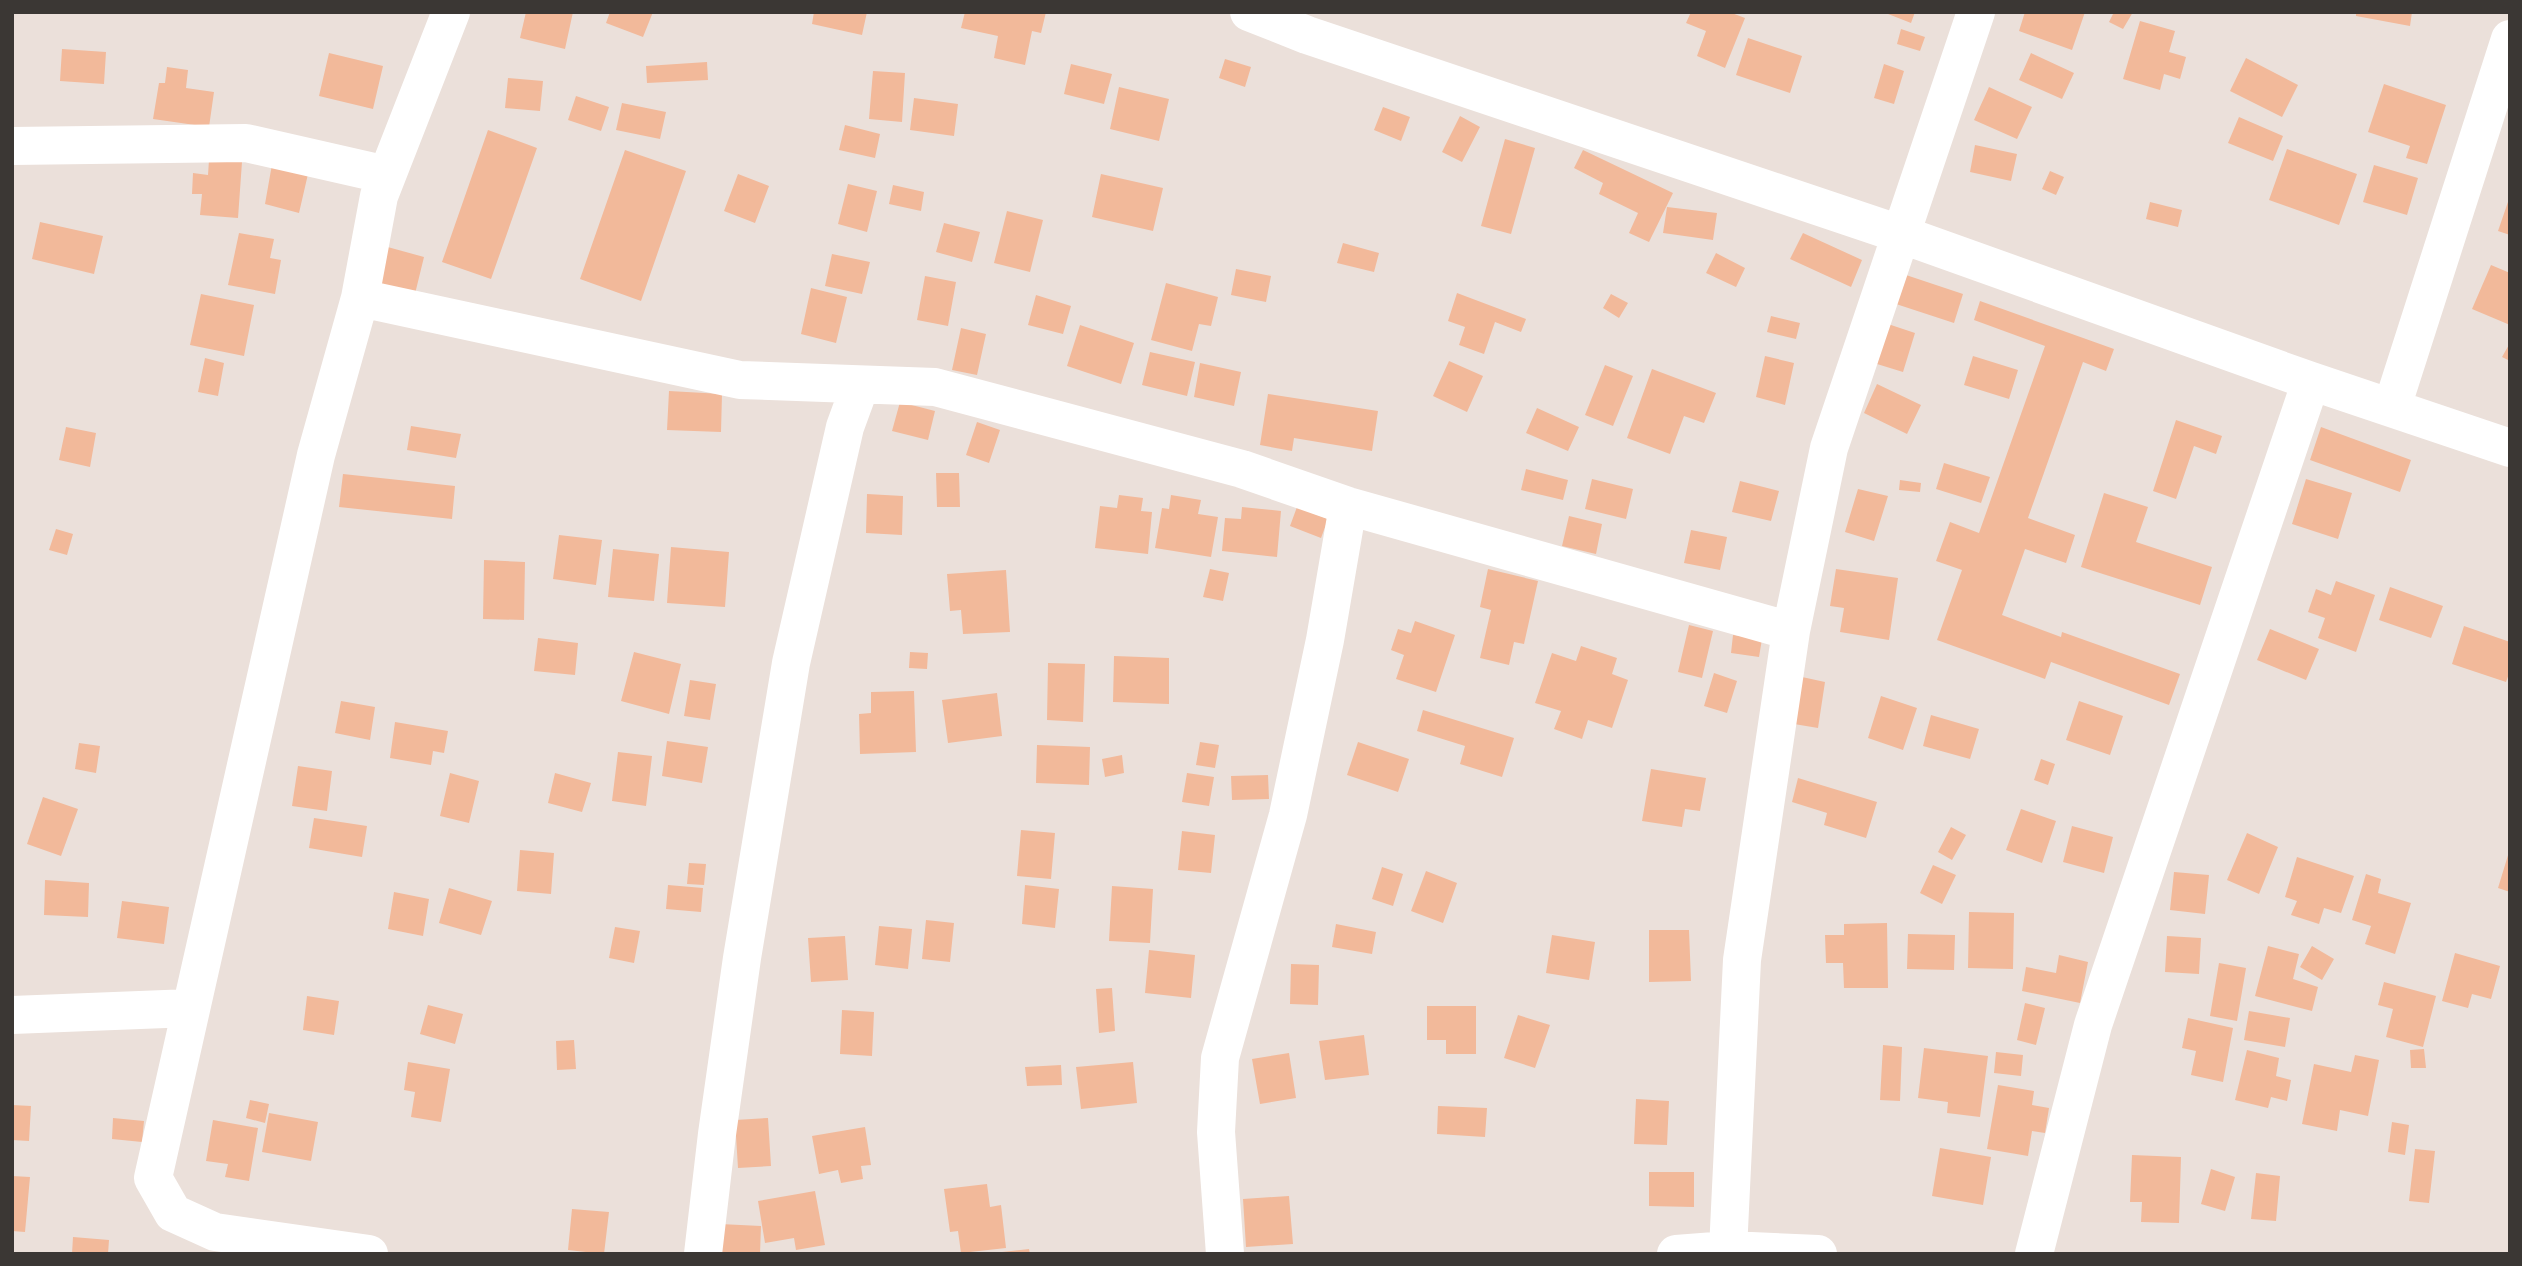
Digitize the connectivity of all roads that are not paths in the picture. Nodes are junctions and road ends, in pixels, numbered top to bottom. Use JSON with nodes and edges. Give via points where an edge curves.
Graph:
{"nodes":[{"id":1,"x":451,"y":12,"type":"edge"},
{"id":2,"x":1249,"y":12,"type":"edge"},
{"id":3,"x":1976,"y":12,"type":"edge"},
{"id":4,"x":2510,"y":39,"type":"edge"},
{"id":5,"x":12,"y":146,"type":"edge"},
{"id":6,"x":387,"y":175,"type":"junction"},
{"id":7,"x":1900,"y":234,"type":"junction"},
{"id":8,"x":360,"y":298,"type":"junction"},
{"id":9,"x":2311,"y":381,"type":"junction"},
{"id":10,"x":860,"y":386,"type":"junction"},
{"id":11,"x":2392,"y":407,"type":"junction"},
{"id":12,"x":2510,"y":448,"type":"edge"},
{"id":13,"x":1348,"y":506,"type":"junction"},
{"id":14,"x":1791,"y":631,"type":"junction"},
{"id":15,"x":191,"y":1008,"type":"junction"},
{"id":16,"x":12,"y":1015,"type":"edge"},
{"id":17,"x":1728,"y":1250,"type":"junction"},
{"id":18,"x":369,"y":1254,"type":"edge"},
{"id":19,"x":703,"y":1254,"type":"edge"},
{"id":20,"x":1225,"y":1254,"type":"edge"},
{"id":21,"x":1676,"y":1254,"type":"edge"},
{"id":22,"x":1818,"y":1254,"type":"edge"},
{"id":23,"x":2034,"y":1254,"type":"edge"}],
"edges":[{"from":1,"to":6,"type":"street"},
{"from":2,"to":7,"type":"street"},
{"from":3,"to":7,"type":"street"},
{"from":4,"to":11,"type":"street"},
{"from":5,"to":6,"type":"street","via":[[246,143]]},
{"from":6,"to":8,"type":"street"},
{"from":7,"to":9,"type":"street"},
{"from":7,"to":14,"type":"street","via":[[1829,448]]},
{"from":8,"to":10,"type":"street","via":[[740,380]]},
{"from":8,"to":15,"type":"street","via":[[316,455]]},
{"from":9,"to":11,"type":"street"},
{"from":9,"to":23,"type":"street","via":[[2093,1025]]},
{"from":10,"to":13,"type":"street","via":[[935,387],[1242,469]]},
{"from":10,"to":19,"type":"street","via":[[845,426],[791,663],[742,958]]},
{"from":11,"to":12,"type":"street"},
{"from":13,"to":14,"type":"street"},
{"from":13,"to":20,"type":"street","via":[[1288,815],[1220,1058],[1216,1132]]},
{"from":14,"to":17,"type":"street","via":[[1742,960]]},
{"from":15,"to":16,"type":"street"},
{"from":15,"to":18,"type":"street","via":[[153,1178],[173,1213],[215,1232]]},
{"from":17,"to":21,"type":"street"},
{"from":17,"to":22,"type":"street"}]}
